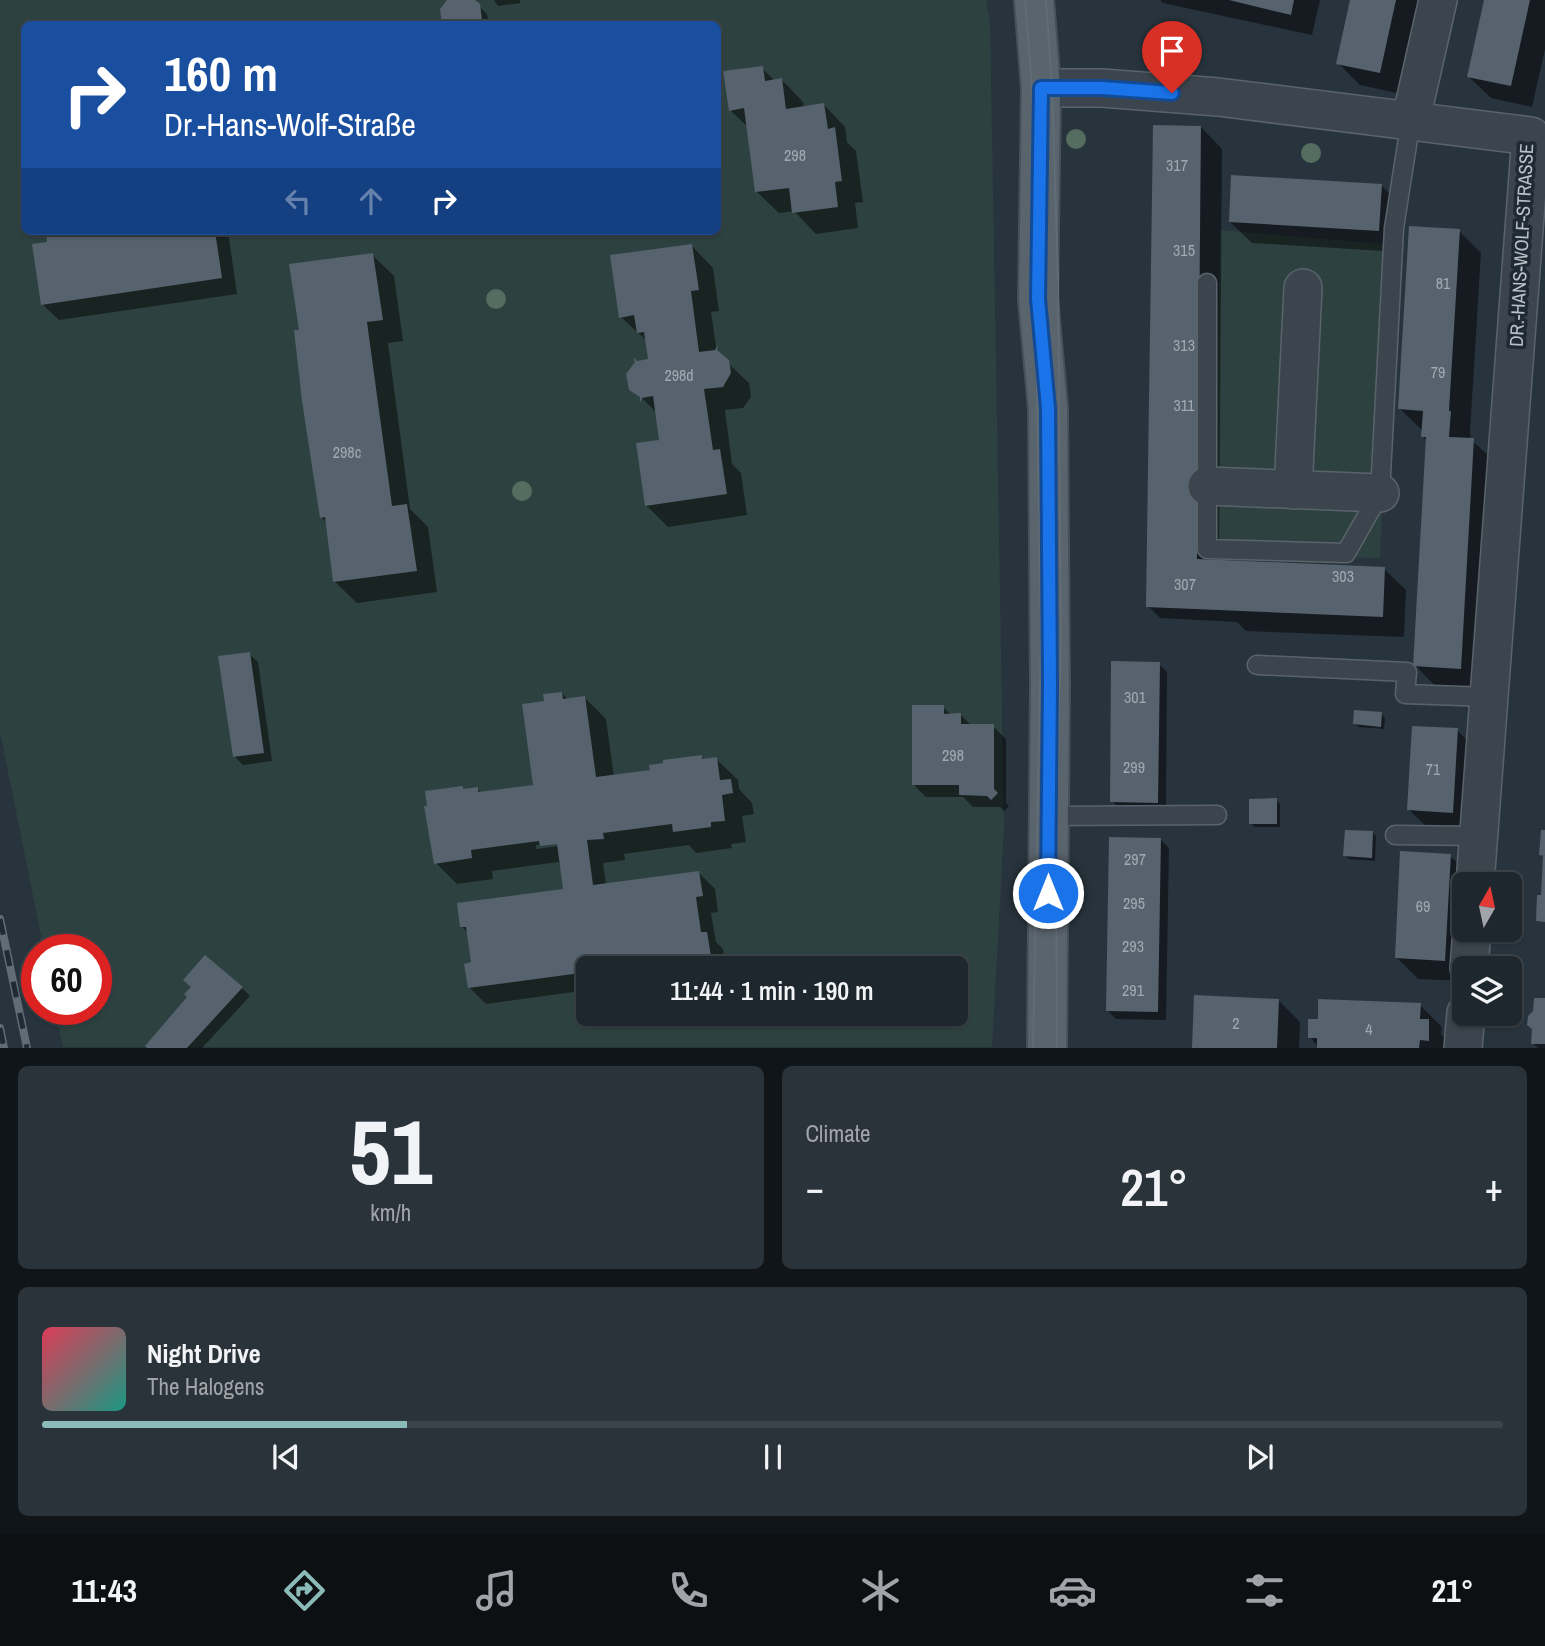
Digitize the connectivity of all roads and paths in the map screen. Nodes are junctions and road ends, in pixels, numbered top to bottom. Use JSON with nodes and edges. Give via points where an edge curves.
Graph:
{"nodes":[{"id":1,"x":1034,"y":0,"type":"edge"},
{"id":2,"x":1438,"y":0,"type":"edge"},
{"id":3,"x":1041,"y":88,"type":"junction"},
{"id":4,"x":1411,"y":119,"type":"junction"},
{"id":5,"x":1207,"y":283,"type":"dead end"},
{"id":6,"x":1303,"y":288,"type":"dead end"},
{"id":7,"x":1207,"y":486,"type":"junction"},
{"id":8,"x":1293,"y":490,"type":"junction"},
{"id":9,"x":1380,"y":493,"type":"junction"},
{"id":10,"x":1257,"y":666,"type":"dead end"},
{"id":11,"x":1489,"y":697,"type":"junction"},
{"id":12,"x":1217,"y":815,"type":"dead end"},
{"id":13,"x":1048,"y":816,"type":"junction"},
{"id":14,"x":1395,"y":835,"type":"dead end"},
{"id":15,"x":1479,"y":836,"type":"junction"},
{"id":16,"x":1476,"y":872,"type":"edge"},
{"id":17,"x":1465,"y":1026,"type":"edge"},
{"id":18,"x":1047,"y":1048,"type":"edge"},
{"id":19,"x":1463,"y":1048,"type":"edge"}],
"edges":[{"from":1,"to":3,"type":"main road"},
{"from":2,"to":4,"type":"street"},
{"from":3,"to":4,"type":"street","name":"DR.-HANS-WOLF-STRASSE","via":[[1218,97]]},
{"from":3,"to":13,"type":"main road","via":[[1038,299],[1048,408]]},
{"from":4,"to":9,"type":"lane","via":[[1394,228]]},
{"from":4,"to":11,"type":"street","name":"DR.-HANS-WOLF-STRASSE","via":[[1531,136]]},
{"from":5,"to":7,"type":"lane"},
{"from":6,"to":8,"type":"street"},
{"from":7,"to":8,"type":"street"},
{"from":7,"to":9,"type":"lane","via":[[1207,549],[1346,553]]},
{"from":8,"to":9,"type":"street"},
{"from":10,"to":11,"type":"lane","via":[[1407,672],[1405,694]]},
{"from":11,"to":15,"type":"street","name":"DR.-HANS-WOLF-STRASSE"},
{"from":12,"to":13,"type":"lane"},
{"from":13,"to":18,"type":"main road"},
{"from":14,"to":15,"type":"lane"},
{"from":15,"to":16,"type":"street","name":"DR.-HANS-WOLF-STRASSE"},
{"from":17,"to":19,"type":"street"}]}
